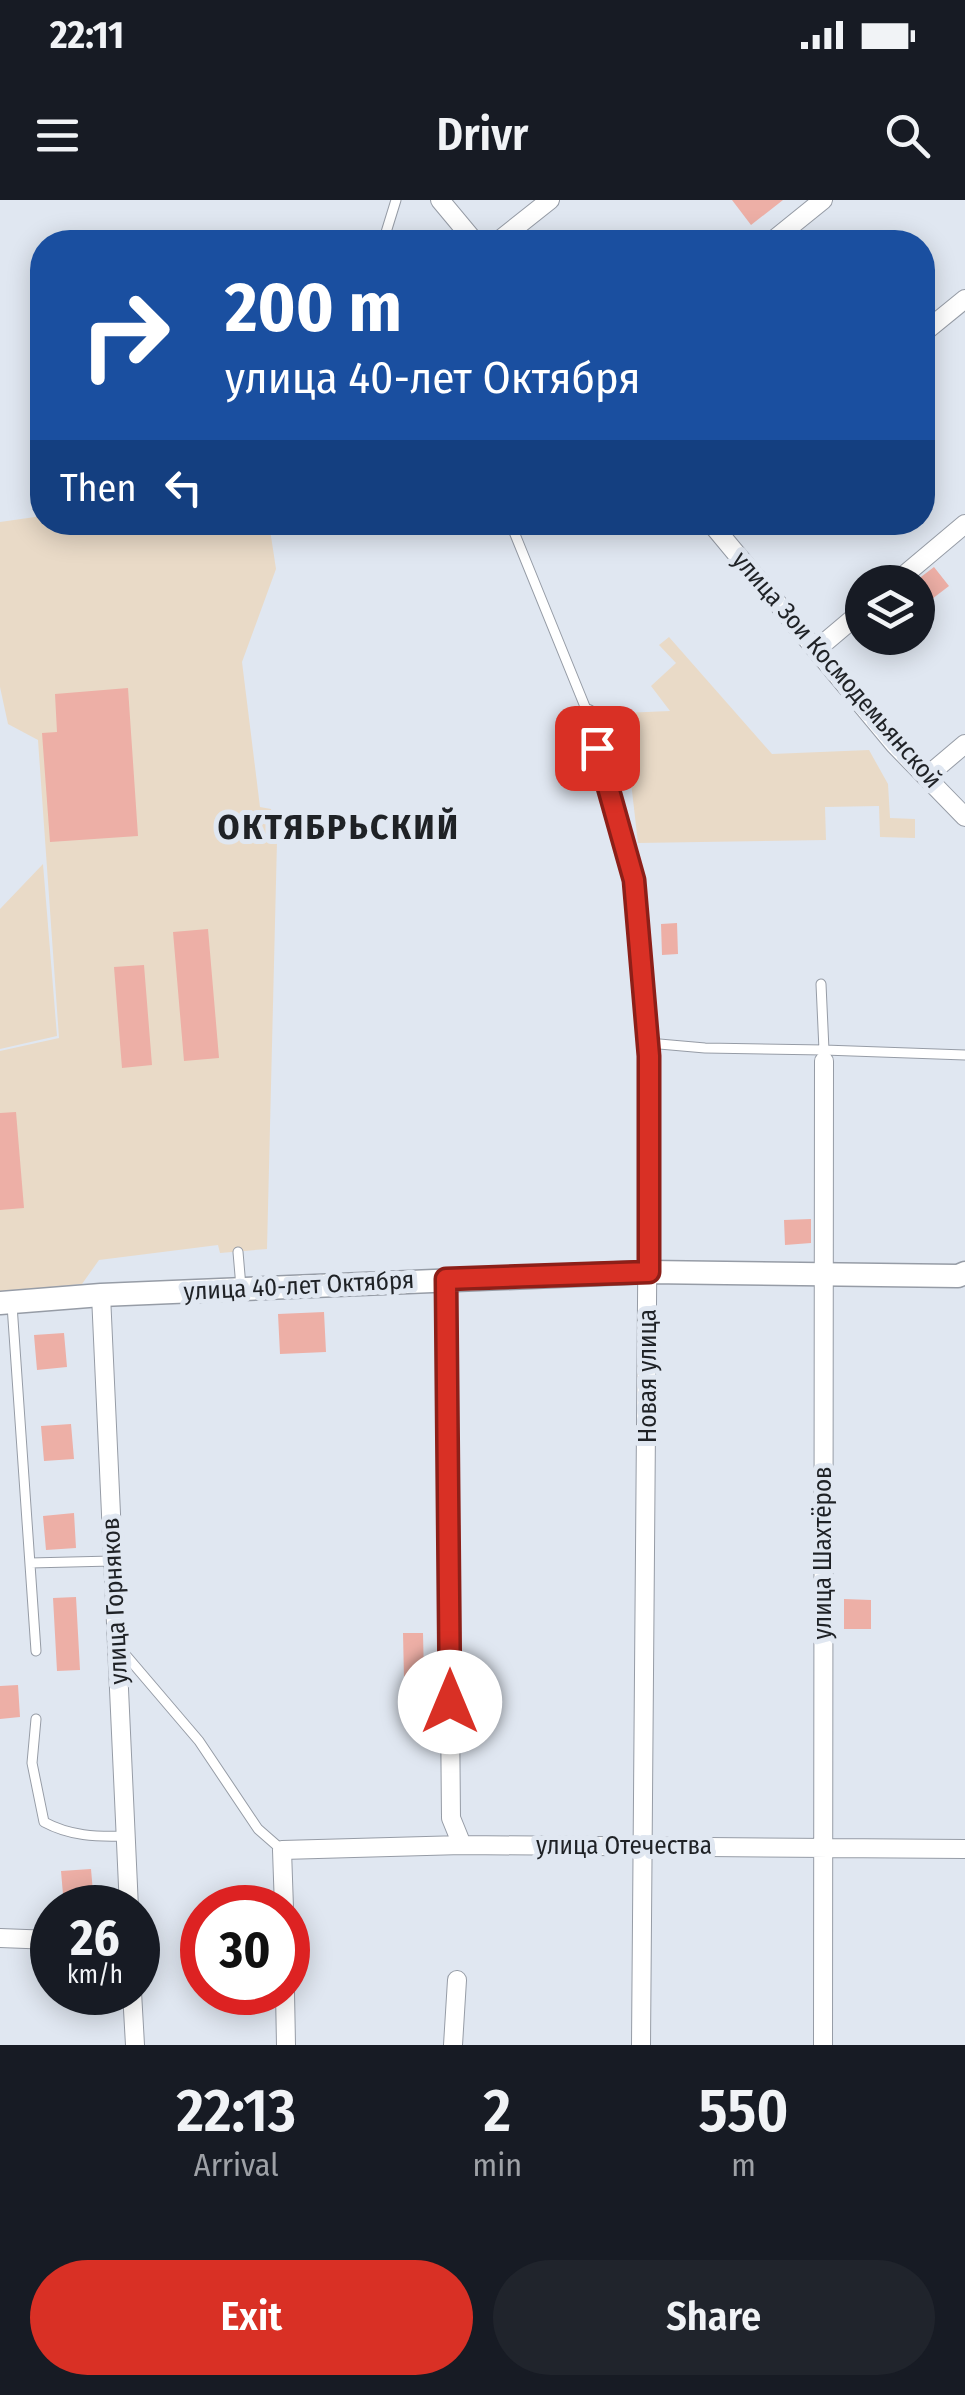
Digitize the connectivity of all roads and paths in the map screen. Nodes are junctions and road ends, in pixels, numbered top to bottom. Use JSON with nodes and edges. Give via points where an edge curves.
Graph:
{"nodes":[{"id":1,"x":396,"y":200,"type":"edge"},
{"id":2,"x":440,"y":200,"type":"edge"},
{"id":3,"x":550,"y":200,"type":"edge"},
{"id":4,"x":823,"y":200,"type":"edge"},
{"id":5,"x":386,"y":230,"type":"edge"},
{"id":6,"x":465,"y":230,"type":"edge"},
{"id":7,"x":512,"y":230,"type":"edge"},
{"id":8,"x":786,"y":230,"type":"edge"},
{"id":9,"x":965,"y":299,"type":"edge"},
{"id":10,"x":935,"y":323,"type":"edge"},
{"id":11,"x":965,"y":524,"type":"edge"},
{"id":12,"x":515,"y":535,"type":"edge"},
{"id":13,"x":721,"y":535,"type":"edge"},
{"id":14,"x":916,"y":565,"type":"edge"},
{"id":15,"x":845,"y":625,"type":"edge"},
{"id":16,"x":817,"y":649,"type":"junction"},
{"id":17,"x":588,"y":714,"type":"joint"},
{"id":18,"x":965,"y":744,"type":"edge"},
{"id":19,"x":927,"y":776,"type":"junction"},
{"id":20,"x":965,"y":818,"type":"edge"},
{"id":21,"x":822,"y":984,"type":"dead end"},
{"id":22,"x":648,"y":1043,"type":"junction"},
{"id":23,"x":965,"y":1055,"type":"edge"},
{"id":24,"x":824,"y":1056,"type":"junction"},
{"id":25,"x":238,"y":1252,"type":"dead end"},
{"id":26,"x":649,"y":1272,"type":"junction"},
{"id":27,"x":824,"y":1275,"type":"junction"},
{"id":28,"x":962,"y":1276,"type":"edge"},
{"id":29,"x":446,"y":1279,"type":"junction"},
{"id":30,"x":241,"y":1289,"type":"junction"},
{"id":31,"x":101,"y":1295,"type":"junction"},
{"id":32,"x":6,"y":1302,"type":"edge"},
{"id":33,"x":113,"y":1561,"type":"junction"},
{"id":34,"x":30,"y":1563,"type":"junction"},
{"id":35,"x":117,"y":1644,"type":"junction"},
{"id":36,"x":36,"y":1650,"type":"dead end"},
{"id":37,"x":36,"y":1720,"type":"dead end"},
{"id":38,"x":126,"y":1836,"type":"junction"},
{"id":39,"x":462,"y":1846,"type":"junction"},
{"id":40,"x":645,"y":1846,"type":"junction"},
{"id":41,"x":823,"y":1847,"type":"junction"},
{"id":42,"x":965,"y":1849,"type":"edge"},
{"id":43,"x":282,"y":1850,"type":"junction"},
{"id":44,"x":128,"y":1885,"type":"edge"},
{"id":45,"x":283,"y":1885,"type":"edge"},
{"id":46,"x":0,"y":1938,"type":"edge"},
{"id":47,"x":30,"y":1939,"type":"edge"},
{"id":48,"x":457,"y":1980,"type":"dead end"},
{"id":49,"x":133,"y":2015,"type":"edge"},
{"id":50,"x":285,"y":2015,"type":"edge"},
{"id":51,"x":134,"y":2045,"type":"edge"},
{"id":52,"x":286,"y":2045,"type":"edge"},
{"id":53,"x":453,"y":2045,"type":"edge"},
{"id":54,"x":641,"y":2045,"type":"edge"},
{"id":55,"x":823,"y":2045,"type":"edge"}],
"edges":[{"from":1,"to":5,"type":"lane"},
{"from":2,"to":6,"type":"street"},
{"from":3,"to":7,"type":"street"},
{"from":4,"to":8,"type":"street"},
{"from":9,"to":10,"type":"street"},
{"from":11,"to":14,"type":"street"},
{"from":12,"to":17,"type":"lane"},
{"from":13,"to":16,"type":"street","name":"улица Зои Космодемьянской"},
{"from":15,"to":16,"type":"street"},
{"from":16,"to":19,"type":"street","name":"улица Зои Космодемьянской"},
{"from":17,"to":22,"type":"street","name":"Новая улица","via":[[634,880]]},
{"from":18,"to":19,"type":"street"},
{"from":19,"to":20,"type":"street","name":"улица Зои Космодемьянской"},
{"from":21,"to":24,"type":"lane"},
{"from":22,"to":24,"type":"lane"},
{"from":22,"to":26,"type":"street","name":"Новая улица"},
{"from":23,"to":24,"type":"lane"},
{"from":24,"to":27,"type":"street","name":"улица Шахтёров"},
{"from":25,"to":30,"type":"lane"},
{"from":26,"to":27,"type":"street","name":"улица 40-лет Октября"},
{"from":26,"to":29,"type":"street","name":"улица 40-лет Октября"},
{"from":26,"to":40,"type":"street","name":"Новая улица"},
{"from":27,"to":28,"type":"street","name":"улица 40-лет Октября"},
{"from":27,"to":41,"type":"street","name":"улица Шахтёров"},
{"from":29,"to":30,"type":"street","name":"улица 40-лет Октября"},
{"from":29,"to":39,"type":"street","via":[[451,1818]]},
{"from":30,"to":31,"type":"street","name":"улица 40-лет Октября"},
{"from":31,"to":32,"type":"street","name":"улица 40-лет Октября"},
{"from":31,"to":33,"type":"street","name":"улица Горняков"},
{"from":32,"to":34,"type":"lane"},
{"from":33,"to":34,"type":"lane"},
{"from":33,"to":35,"type":"street","name":"улица Горняков"},
{"from":34,"to":36,"type":"lane"},
{"from":35,"to":38,"type":"street","name":"улица Горняков"},
{"from":35,"to":43,"type":"lane"},
{"from":37,"to":38,"type":"lane","via":[[32,1763],[44,1822],[61,1832]]},
{"from":38,"to":44,"type":"street","name":"улица Горняков"},
{"from":39,"to":40,"type":"street","name":"улица Отечества"},
{"from":39,"to":43,"type":"street","name":"улица Отечества"},
{"from":40,"to":41,"type":"street","name":"улица Отечества"},
{"from":40,"to":54,"type":"street","name":"Новая улица"},
{"from":41,"to":42,"type":"street","name":"улица Отечества"},
{"from":41,"to":55,"type":"street","name":"улица Шахтёров"},
{"from":43,"to":45,"type":"street"},
{"from":46,"to":47,"type":"street"},
{"from":48,"to":53,"type":"street"},
{"from":49,"to":51,"type":"street"},
{"from":50,"to":52,"type":"street"}]}
